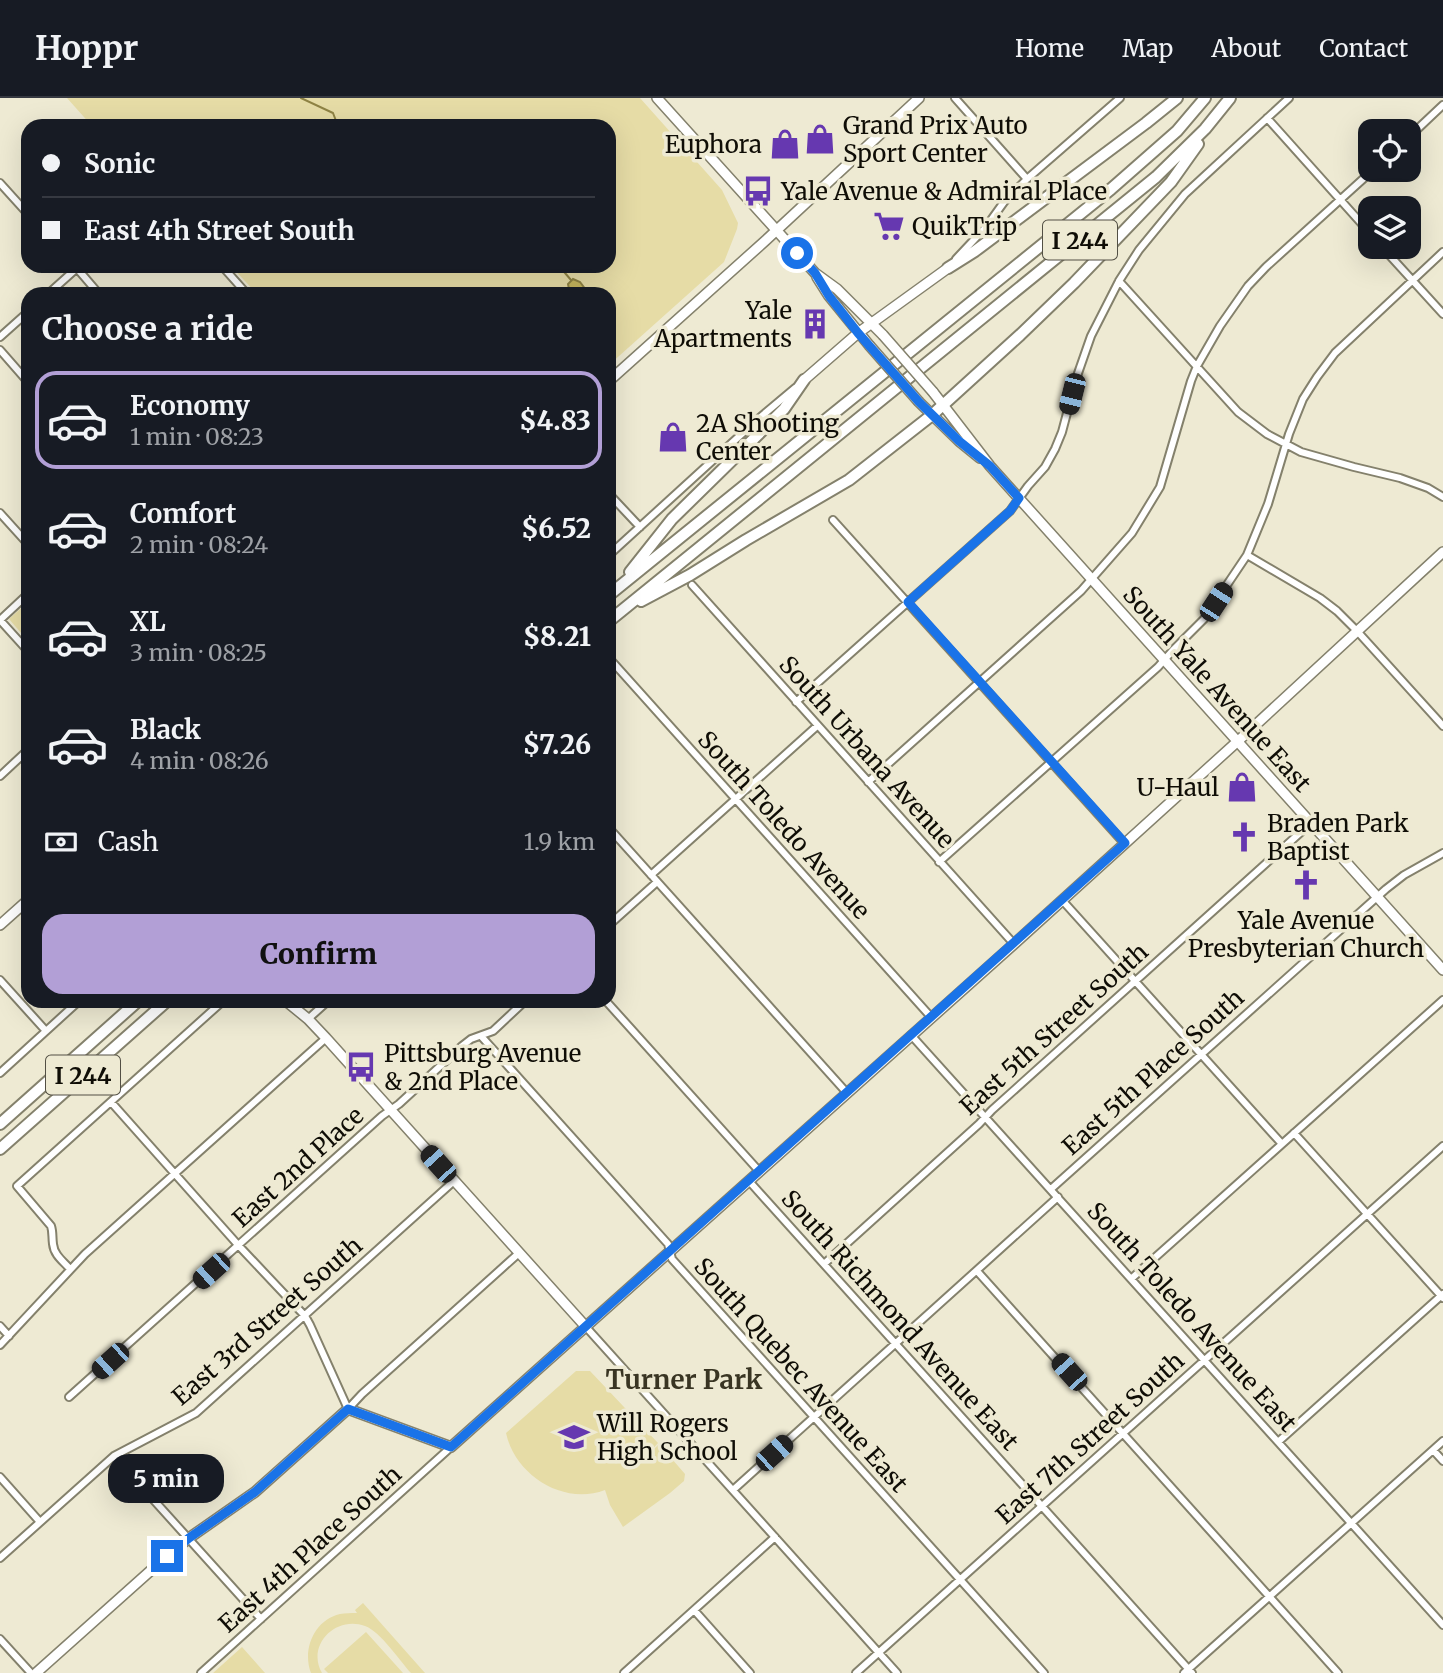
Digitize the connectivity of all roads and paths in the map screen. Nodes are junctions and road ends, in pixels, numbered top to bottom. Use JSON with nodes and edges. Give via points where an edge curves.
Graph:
{"nodes":[{"id":1,"x":657,"y":98,"type":"edge"},
{"id":2,"x":919,"y":98,"type":"edge"},
{"id":3,"x":955,"y":98,"type":"edge"},
{"id":4,"x":1120,"y":98,"type":"edge"},
{"id":5,"x":1177,"y":98,"type":"edge"},
{"id":6,"x":1205,"y":98,"type":"edge"},
{"id":7,"x":1289,"y":98,"type":"edge"},
{"id":8,"x":1229,"y":100,"type":"edge"},
{"id":9,"x":1443,"y":105,"type":"edge"},
{"id":10,"x":1267,"y":118,"type":"junction"},
{"id":11,"x":1421,"y":126,"type":"edge"},
{"id":12,"x":1027,"y":178,"type":"junction"},
{"id":13,"x":1360,"y":182,"type":"edge"},
{"id":14,"x":0,"y":183,"type":"edge"},
{"id":15,"x":1340,"y":200,"type":"junction"},
{"id":16,"x":21,"y":206,"type":"edge"},
{"id":17,"x":1358,"y":220,"type":"edge"},
{"id":18,"x":776,"y":231,"type":"junction"},
{"id":19,"x":1443,"y":252,"type":"edge"},
{"id":20,"x":1393,"y":259,"type":"edge"},
{"id":21,"x":948,"y":268,"type":"junction"},
{"id":22,"x":70,"y":273,"type":"edge"},
{"id":23,"x":81,"y":273,"type":"edge"},
{"id":24,"x":228,"y":273,"type":"edge"},
{"id":25,"x":815,"y":273,"type":"junction"},
{"id":26,"x":1413,"y":280,"type":"junction"},
{"id":27,"x":1119,"y":281,"type":"junction"},
{"id":28,"x":55,"y":287,"type":"edge"},
{"id":29,"x":93,"y":287,"type":"edge"},
{"id":30,"x":241,"y":287,"type":"edge"},
{"id":31,"x":1443,"y":314,"type":"edge"},
{"id":32,"x":21,"y":318,"type":"edge"},
{"id":33,"x":871,"y":324,"type":"junction"},
{"id":34,"x":858,"y":333,"type":"junction"},
{"id":35,"x":0,"y":337,"type":"edge"},
{"id":36,"x":0,"y":350,"type":"edge"},
{"id":37,"x":1197,"y":366,"type":"junction"},
{"id":38,"x":21,"y":374,"type":"edge"},
{"id":39,"x":616,"y":375,"type":"edge"},
{"id":40,"x":804,"y":380,"type":"junction"},
{"id":41,"x":944,"y":404,"type":"junction"},
{"id":42,"x":932,"y":415,"type":"junction"},
{"id":43,"x":1286,"y":445,"type":"junction"},
{"id":44,"x":990,"y":466,"type":"junction"},
{"id":45,"x":1443,"y":497,"type":"edge"},
{"id":46,"x":1019,"y":498,"type":"junction"},
{"id":47,"x":616,"y":501,"type":"edge"},
{"id":48,"x":0,"y":513,"type":"edge"},
{"id":49,"x":833,"y":520,"type":"dead end"},
{"id":50,"x":640,"y":527,"type":"junction"},
{"id":51,"x":21,"y":536,"type":"edge"},
{"id":52,"x":616,"y":549,"type":"edge"},
{"id":53,"x":1443,"y":552,"type":"edge"},
{"id":54,"x":1247,"y":555,"type":"junction"},
{"id":55,"x":1091,"y":579,"type":"junction"},
{"id":56,"x":692,"y":585,"type":"dead end"},
{"id":57,"x":616,"y":587,"type":"edge"},
{"id":58,"x":616,"y":589,"type":"edge"},
{"id":59,"x":21,"y":600,"type":"edge"},
{"id":60,"x":908,"y":602,"type":"junction"},
{"id":61,"x":616,"y":615,"type":"edge"},
{"id":62,"x":616,"y":615,"type":"edge"},
{"id":63,"x":0,"y":620,"type":"edge"},
{"id":64,"x":1357,"y":631,"type":"junction"},
{"id":65,"x":21,"y":643,"type":"edge"},
{"id":66,"x":1164,"y":660,"type":"junction"},
{"id":67,"x":616,"y":666,"type":"edge"},
{"id":68,"x":980,"y":682,"type":"junction"},
{"id":69,"x":796,"y":702,"type":"junction"},
{"id":70,"x":817,"y":726,"type":"junction"},
{"id":71,"x":1443,"y":726,"type":"edge"},
{"id":72,"x":1237,"y":741,"type":"junction"},
{"id":73,"x":21,"y":756,"type":"edge"},
{"id":74,"x":1052,"y":763,"type":"junction"},
{"id":75,"x":0,"y":776,"type":"edge"},
{"id":76,"x":868,"y":782,"type":"junction"},
{"id":77,"x":735,"y":800,"type":"junction"},
{"id":78,"x":1311,"y":823,"type":"junction"},
{"id":79,"x":616,"y":836,"type":"edge"},
{"id":80,"x":1125,"y":843,"type":"junction"},
{"id":81,"x":1443,"y":853,"type":"edge"},
{"id":82,"x":940,"y":862,"type":"junction"},
{"id":83,"x":651,"y":875,"type":"junction"},
{"id":84,"x":657,"y":882,"type":"junction"},
{"id":85,"x":1377,"y":896,"type":"junction"},
{"id":86,"x":1062,"y":900,"type":"junction"},
{"id":87,"x":21,"y":906,"type":"edge"},
{"id":88,"x":616,"y":919,"type":"edge"},
{"id":89,"x":0,"y":925,"type":"edge"},
{"id":90,"x":1014,"y":944,"type":"junction"},
{"id":91,"x":1443,"y":970,"type":"edge"},
{"id":92,"x":0,"y":980,"type":"edge"},
{"id":93,"x":1135,"y":981,"type":"junction"},
{"id":94,"x":1443,"y":1000,"type":"edge"},
{"id":95,"x":21,"y":1003,"type":"edge"},
{"id":96,"x":25,"y":1008,"type":"edge"},
{"id":97,"x":71,"y":1008,"type":"edge"},
{"id":98,"x":130,"y":1008,"type":"edge"},
{"id":99,"x":159,"y":1008,"type":"edge"},
{"id":100,"x":215,"y":1008,"type":"edge"},
{"id":101,"x":294,"y":1008,"type":"edge"},
{"id":102,"x":300,"y":1008,"type":"edge"},
{"id":103,"x":320,"y":1008,"type":"edge"},
{"id":104,"x":517,"y":1008,"type":"edge"},
{"id":105,"x":612,"y":1008,"type":"edge"},
{"id":106,"x":931,"y":1017,"type":"junction"},
{"id":107,"x":307,"y":1019,"type":"junction"},
{"id":108,"x":46,"y":1031,"type":"junction"},
{"id":109,"x":911,"y":1035,"type":"junction"},
{"id":110,"x":481,"y":1036,"type":"junction"},
{"id":111,"x":326,"y":1038,"type":"junction"},
{"id":112,"x":1202,"y":1054,"type":"junction"},
{"id":113,"x":0,"y":1073,"type":"edge"},
{"id":114,"x":847,"y":1093,"type":"junction"},
{"id":115,"x":111,"y":1102,"type":"junction"},
{"id":116,"x":390,"y":1111,"type":"junction"},
{"id":117,"x":985,"y":1117,"type":"junction"},
{"id":118,"x":0,"y":1124,"type":"edge"},
{"id":119,"x":1294,"y":1133,"type":"junction"},
{"id":120,"x":1282,"y":1144,"type":"junction"},
{"id":121,"x":1443,"y":1146,"type":"edge"},
{"id":122,"x":0,"y":1149,"type":"edge"},
{"id":123,"x":759,"y":1171,"type":"junction"},
{"id":124,"x":175,"y":1174,"type":"junction"},
{"id":125,"x":454,"y":1181,"type":"junction"},
{"id":126,"x":748,"y":1181,"type":"junction"},
{"id":127,"x":1051,"y":1189,"type":"junction"},
{"id":128,"x":1058,"y":1197,"type":"junction"},
{"id":129,"x":1368,"y":1214,"type":"junction"},
{"id":130,"x":239,"y":1246,"type":"junction"},
{"id":131,"x":670,"y":1251,"type":"junction"},
{"id":132,"x":519,"y":1252,"type":"junction"},
{"id":133,"x":824,"y":1264,"type":"junction"},
{"id":134,"x":70,"y":1269,"type":"junction"},
{"id":135,"x":977,"y":1271,"type":"junction"},
{"id":136,"x":1131,"y":1279,"type":"junction"},
{"id":137,"x":1442,"y":1296,"type":"edge"},
{"id":138,"x":304,"y":1316,"type":"junction"},
{"id":139,"x":0,"y":1326,"type":"edge"},
{"id":140,"x":586,"y":1327,"type":"junction"},
{"id":141,"x":9,"y":1336,"type":"junction"},
{"id":142,"x":895,"y":1344,"type":"junction"},
{"id":143,"x":0,"y":1345,"type":"edge"},
{"id":144,"x":1205,"y":1360,"type":"junction"},
{"id":145,"x":69,"y":1397,"type":"dead end"},
{"id":146,"x":348,"y":1409,"type":"junction"},
{"id":147,"x":813,"y":1418,"type":"junction"},
{"id":148,"x":1124,"y":1433,"type":"junction"},
{"id":149,"x":1443,"y":1441,"type":"edge"},
{"id":150,"x":1278,"y":1442,"type":"junction"},
{"id":151,"x":451,"y":1447,"type":"junction"},
{"id":152,"x":1433,"y":1450,"type":"junction"},
{"id":153,"x":114,"y":1456,"type":"junction"},
{"id":154,"x":1443,"y":1461,"type":"edge"},
{"id":155,"x":0,"y":1478,"type":"edge"},
{"id":156,"x":733,"y":1490,"type":"junction"},
{"id":157,"x":1042,"y":1506,"type":"junction"},
{"id":158,"x":40,"y":1522,"type":"junction"},
{"id":159,"x":1351,"y":1522,"type":"junction"},
{"id":160,"x":775,"y":1537,"type":"junction"},
{"id":161,"x":189,"y":1538,"type":"junction"},
{"id":162,"x":0,"y":1558,"type":"edge"},
{"id":163,"x":960,"y":1580,"type":"junction"},
{"id":164,"x":1270,"y":1596,"type":"junction"},
{"id":165,"x":694,"y":1611,"type":"junction"},
{"id":166,"x":261,"y":1619,"type":"junction"},
{"id":167,"x":1443,"y":1625,"type":"edge"},
{"id":168,"x":0,"y":1639,"type":"edge"},
{"id":169,"x":878,"y":1653,"type":"junction"},
{"id":170,"x":1188,"y":1672,"type":"edge"},
{"id":171,"x":34,"y":1673,"type":"edge"},
{"id":172,"x":201,"y":1673,"type":"edge"},
{"id":173,"x":624,"y":1673,"type":"edge"},
{"id":174,"x":750,"y":1673,"type":"edge"},
{"id":175,"x":856,"y":1673,"type":"edge"},
{"id":176,"x":897,"y":1673,"type":"edge"},
{"id":177,"x":1044,"y":1673,"type":"edge"},
{"id":178,"x":1338,"y":1673,"type":"edge"}],
"edges":[{"from":1,"to":18,"type":"street","name":"South Yale Avenue East"},
{"from":2,"to":18,"type":"street"},
{"from":3,"to":12,"type":"street"},
{"from":4,"to":12,"type":"street"},
{"from":5,"to":21,"type":"highway"},
{"from":6,"to":58,"type":"highway","number":"I 244","via":[[1177,131],[1111,189]]},
{"from":7,"to":10,"type":"street"},
{"from":8,"to":41,"type":"highway","via":[[1171,182],[1047,310]]},
{"from":8,"to":61,"type":"highway","number":"I 244","via":[[1156,177]]},
{"from":9,"to":11,"type":"street"},
{"from":10,"to":15,"type":"street"},
{"from":10,"to":27,"type":"street","via":[[1185,194]]},
{"from":12,"to":21,"type":"street"},
{"from":13,"to":15,"type":"street"},
{"from":14,"to":16,"type":"street"},
{"from":15,"to":17,"type":"street"},
{"from":15,"to":37,"type":"street","via":[[1248,286]]},
{"from":18,"to":25,"type":"street","name":"South Yale Avenue East"},
{"from":18,"to":39,"type":"street"},
{"from":19,"to":26,"type":"street"},
{"from":20,"to":26,"type":"street"},
{"from":21,"to":33,"type":"street"},
{"from":22,"to":28,"type":"street"},
{"from":23,"to":29,"type":"street"},
{"from":24,"to":30,"type":"street"},
{"from":25,"to":33,"type":"street","name":"South Yale Avenue East"},
{"from":25,"to":34,"type":"street","name":"South Yale Avenue East"},
{"from":26,"to":31,"type":"street"},
{"from":26,"to":43,"type":"street","via":[[1335,353],[1303,399]]},
{"from":27,"to":37,"type":"street"},
{"from":27,"to":46,"type":"street","via":[[1091,337],[1055,450]]},
{"from":32,"to":35,"type":"street"},
{"from":33,"to":34,"type":"street"},
{"from":33,"to":41,"type":"street","name":"South Yale Avenue East","bridge":true},
{"from":34,"to":40,"type":"street"},
{"from":34,"to":42,"type":"street","name":"South Yale Avenue East","bridge":true},
{"from":36,"to":38,"type":"street"},
{"from":37,"to":43,"type":"street","via":[[1238,412]]},
{"from":37,"to":55,"type":"street","via":[[1160,487],[1132,533]]},
{"from":40,"to":50,"type":"street"},
{"from":40,"to":57,"type":"highway","via":[[784,409],[672,519]]},
{"from":41,"to":42,"type":"highway"},
{"from":41,"to":44,"type":"street","name":"South Yale Avenue East"},
{"from":42,"to":44,"type":"street","name":"South Yale Avenue East"},
{"from":42,"to":62,"type":"highway","via":[[849,480]]},
{"from":43,"to":45,"type":"street","via":[[1400,478]]},
{"from":43,"to":54,"type":"street"},
{"from":44,"to":46,"type":"street","name":"South Yale Avenue East"},
{"from":46,"to":55,"type":"street","name":"South Yale Avenue East"},
{"from":46,"to":60,"type":"street"},
{"from":47,"to":50,"type":"street"},
{"from":48,"to":51,"type":"street"},
{"from":49,"to":60,"type":"street"},
{"from":50,"to":52,"type":"street"},
{"from":53,"to":64,"type":"street","name":"East 4th Place South"},
{"from":54,"to":64,"type":"street","via":[[1320,598]]},
{"from":54,"to":66,"type":"street","via":[[1204,619]]},
{"from":55,"to":66,"type":"street","name":"South Yale Avenue East"},
{"from":55,"to":68,"type":"street"},
{"from":56,"to":69,"type":"street","name":"South Urbana Avenue"},
{"from":59,"to":63,"type":"street"},
{"from":60,"to":68,"type":"street"},
{"from":60,"to":69,"type":"street"},
{"from":63,"to":65,"type":"street"},
{"from":64,"to":71,"type":"street"},
{"from":64,"to":72,"type":"street","name":"East 4th Place South"},
{"from":66,"to":72,"type":"street","name":"South Yale Avenue East"},
{"from":66,"to":74,"type":"street"},
{"from":67,"to":77,"type":"street","name":"South Toledo Avenue"},
{"from":68,"to":74,"type":"street"},
{"from":68,"to":76,"type":"street"},
{"from":69,"to":70,"type":"street","name":"South Urbana Avenue"},
{"from":70,"to":76,"type":"street","name":"South Urbana Avenue"},
{"from":70,"to":77,"type":"street"},
{"from":72,"to":78,"type":"street","name":"South Yale Avenue East"},
{"from":72,"to":80,"type":"street","name":"East 4th Place South"},
{"from":73,"to":75,"type":"street"},
{"from":74,"to":80,"type":"street"},
{"from":74,"to":82,"type":"street"},
{"from":76,"to":82,"type":"street","name":"South Urbana Avenue"},
{"from":77,"to":83,"type":"street"},
{"from":77,"to":106,"type":"street","name":"South Toledo Avenue"},
{"from":78,"to":85,"type":"street","name":"South Yale Avenue East"},
{"from":78,"to":93,"type":"street","name":"East 5th Street South"},
{"from":79,"to":83,"type":"street"},
{"from":80,"to":86,"type":"street","name":"East 4th Place South"},
{"from":81,"to":85,"type":"street","name":"East 5th Place South"},
{"from":82,"to":90,"type":"street","name":"South Urbana Avenue"},
{"from":83,"to":84,"type":"street"},
{"from":84,"to":88,"type":"street"},
{"from":84,"to":114,"type":"street"},
{"from":85,"to":91,"type":"street","name":"South Yale Avenue East"},
{"from":85,"to":112,"type":"street","name":"East 5th Place South"},
{"from":86,"to":90,"type":"street","name":"East 4th Place South"},
{"from":86,"to":93,"type":"street"},
{"from":87,"to":89,"type":"street"},
{"from":90,"to":106,"type":"street","name":"East 4th Place South"},
{"from":92,"to":95,"type":"street"},
{"from":93,"to":112,"type":"street"},
{"from":93,"to":117,"type":"street","name":"East 5th Street South"},
{"from":94,"to":119,"type":"street"},
{"from":96,"to":108,"type":"street"},
{"from":97,"to":108,"type":"street"},
{"from":98,"to":118,"type":"highway","number":"I 244"},
{"from":99,"to":122,"type":"highway","number":"I 244"},
{"from":100,"to":115,"type":"street"},
{"from":101,"to":107,"type":"street"},
{"from":102,"to":107,"type":"street"},
{"from":103,"to":107,"type":"street"},
{"from":104,"to":110,"type":"street","name":"East 2nd Place"},
{"from":105,"to":123,"type":"street","name":"South Richmond Avenue East"},
{"from":106,"to":109,"type":"street","name":"East 4th Place South"},
{"from":107,"to":111,"type":"street"},
{"from":108,"to":113,"type":"street"},
{"from":109,"to":114,"type":"street","name":"East 4th Place South"},
{"from":109,"to":117,"type":"street","name":"South Toledo Avenue East"},
{"from":110,"to":116,"type":"street","name":"East 2nd Place","via":[[462,1046]]},
{"from":110,"to":131,"type":"street","name":"South Quebec Avenue East"},
{"from":111,"to":116,"type":"street"},
{"from":111,"to":124,"type":"street"},
{"from":112,"to":120,"type":"street"},
{"from":112,"to":127,"type":"street","name":"East 5th Place South"},
{"from":114,"to":123,"type":"street","name":"East 4th Place South"},
{"from":115,"to":124,"type":"street"},
{"from":115,"to":134,"type":"street","via":[[17,1186],[51,1226],[55,1252]]},
{"from":116,"to":125,"type":"street"},
{"from":116,"to":130,"type":"street","name":"East 2nd Place"},
{"from":117,"to":127,"type":"street","name":"South Toledo Avenue East"},
{"from":117,"to":133,"type":"street","name":"East 5th Street South"},
{"from":119,"to":120,"type":"street"},
{"from":119,"to":129,"type":"street"},
{"from":120,"to":136,"type":"street"},
{"from":121,"to":129,"type":"street","name":"East 7th Street South"},
{"from":123,"to":126,"type":"street","name":"East 4th Place South"},
{"from":124,"to":130,"type":"street"},
{"from":124,"to":134,"type":"street"},
{"from":125,"to":132,"type":"street"},
{"from":125,"to":138,"type":"street","name":"East 3rd Street South"},
{"from":126,"to":131,"type":"street","name":"East 4th Place South"},
{"from":126,"to":133,"type":"street","name":"South Richmond Avenue East"},
{"from":127,"to":128,"type":"street","name":"South Toledo Avenue East"},
{"from":128,"to":135,"type":"street"},
{"from":128,"to":136,"type":"street","name":"South Toledo Avenue East"},
{"from":129,"to":137,"type":"street"},
{"from":129,"to":144,"type":"street","name":"East 7th Street South"},
{"from":130,"to":138,"type":"street"},
{"from":130,"to":145,"type":"street","name":"East 2nd Place"},
{"from":131,"to":140,"type":"street","name":"East 4th Place South"},
{"from":131,"to":147,"type":"street","name":"South Quebec Avenue East","via":[[672,1259]]},
{"from":132,"to":140,"type":"street"},
{"from":132,"to":146,"type":"street"},
{"from":133,"to":142,"type":"street","name":"South Richmond Avenue East"},
{"from":134,"to":141,"type":"street"},
{"from":135,"to":142,"type":"street"},
{"from":135,"to":148,"type":"street"},
{"from":136,"to":144,"type":"street","name":"South Toledo Avenue East"},
{"from":137,"to":150,"type":"street"},
{"from":138,"to":146,"type":"street"},
{"from":138,"to":153,"type":"street","name":"East 3rd Street South","via":[[196,1413]]},
{"from":139,"to":141,"type":"street"},
{"from":140,"to":151,"type":"street","name":"East 4th Place South"},
{"from":140,"to":156,"type":"street"},
{"from":141,"to":143,"type":"street"},
{"from":142,"to":147,"type":"street"},
{"from":142,"to":157,"type":"street","name":"South Richmond Avenue East"},
{"from":144,"to":148,"type":"street","name":"East 7th Street South"},
{"from":144,"to":150,"type":"street","name":"South Toledo Avenue East"},
{"from":146,"to":151,"type":"street"},
{"from":146,"to":161,"type":"street","via":[[255,1492]]},
{"from":147,"to":156,"type":"street"},
{"from":147,"to":163,"type":"street","name":"South Quebec Avenue East"},
{"from":148,"to":157,"type":"street","name":"East 7th Street South"},
{"from":148,"to":164,"type":"street"},
{"from":149,"to":152,"type":"street"},
{"from":150,"to":159,"type":"street","name":"South Toledo Avenue East"},
{"from":151,"to":166,"type":"street","name":"East 4th Place South"},
{"from":152,"to":154,"type":"street"},
{"from":152,"to":159,"type":"street"},
{"from":153,"to":158,"type":"street","name":"East 3rd Street South"},
{"from":153,"to":161,"type":"street"},
{"from":155,"to":158,"type":"street"},
{"from":156,"to":160,"type":"street"},
{"from":157,"to":163,"type":"street","name":"East 7th Street South"},
{"from":157,"to":170,"type":"street","name":"South Richmond Avenue East"},
{"from":158,"to":162,"type":"street","name":"East 3rd Street South"},
{"from":159,"to":164,"type":"street"},
{"from":159,"to":167,"type":"street","name":"South Toledo Avenue East"},
{"from":160,"to":165,"type":"street"},
{"from":160,"to":169,"type":"street"},
{"from":161,"to":166,"type":"street"},
{"from":161,"to":171,"type":"street"},
{"from":163,"to":169,"type":"street","name":"East 7th Street South"},
{"from":163,"to":177,"type":"street","name":"South Quebec Avenue East"},
{"from":164,"to":170,"type":"street"},
{"from":164,"to":178,"type":"street"},
{"from":165,"to":173,"type":"street"},
{"from":165,"to":174,"type":"street"},
{"from":166,"to":172,"type":"street","name":"East 4th Place South"},
{"from":168,"to":171,"type":"street"},
{"from":169,"to":175,"type":"street","name":"East 7th Street South"},
{"from":169,"to":176,"type":"street"}]}
